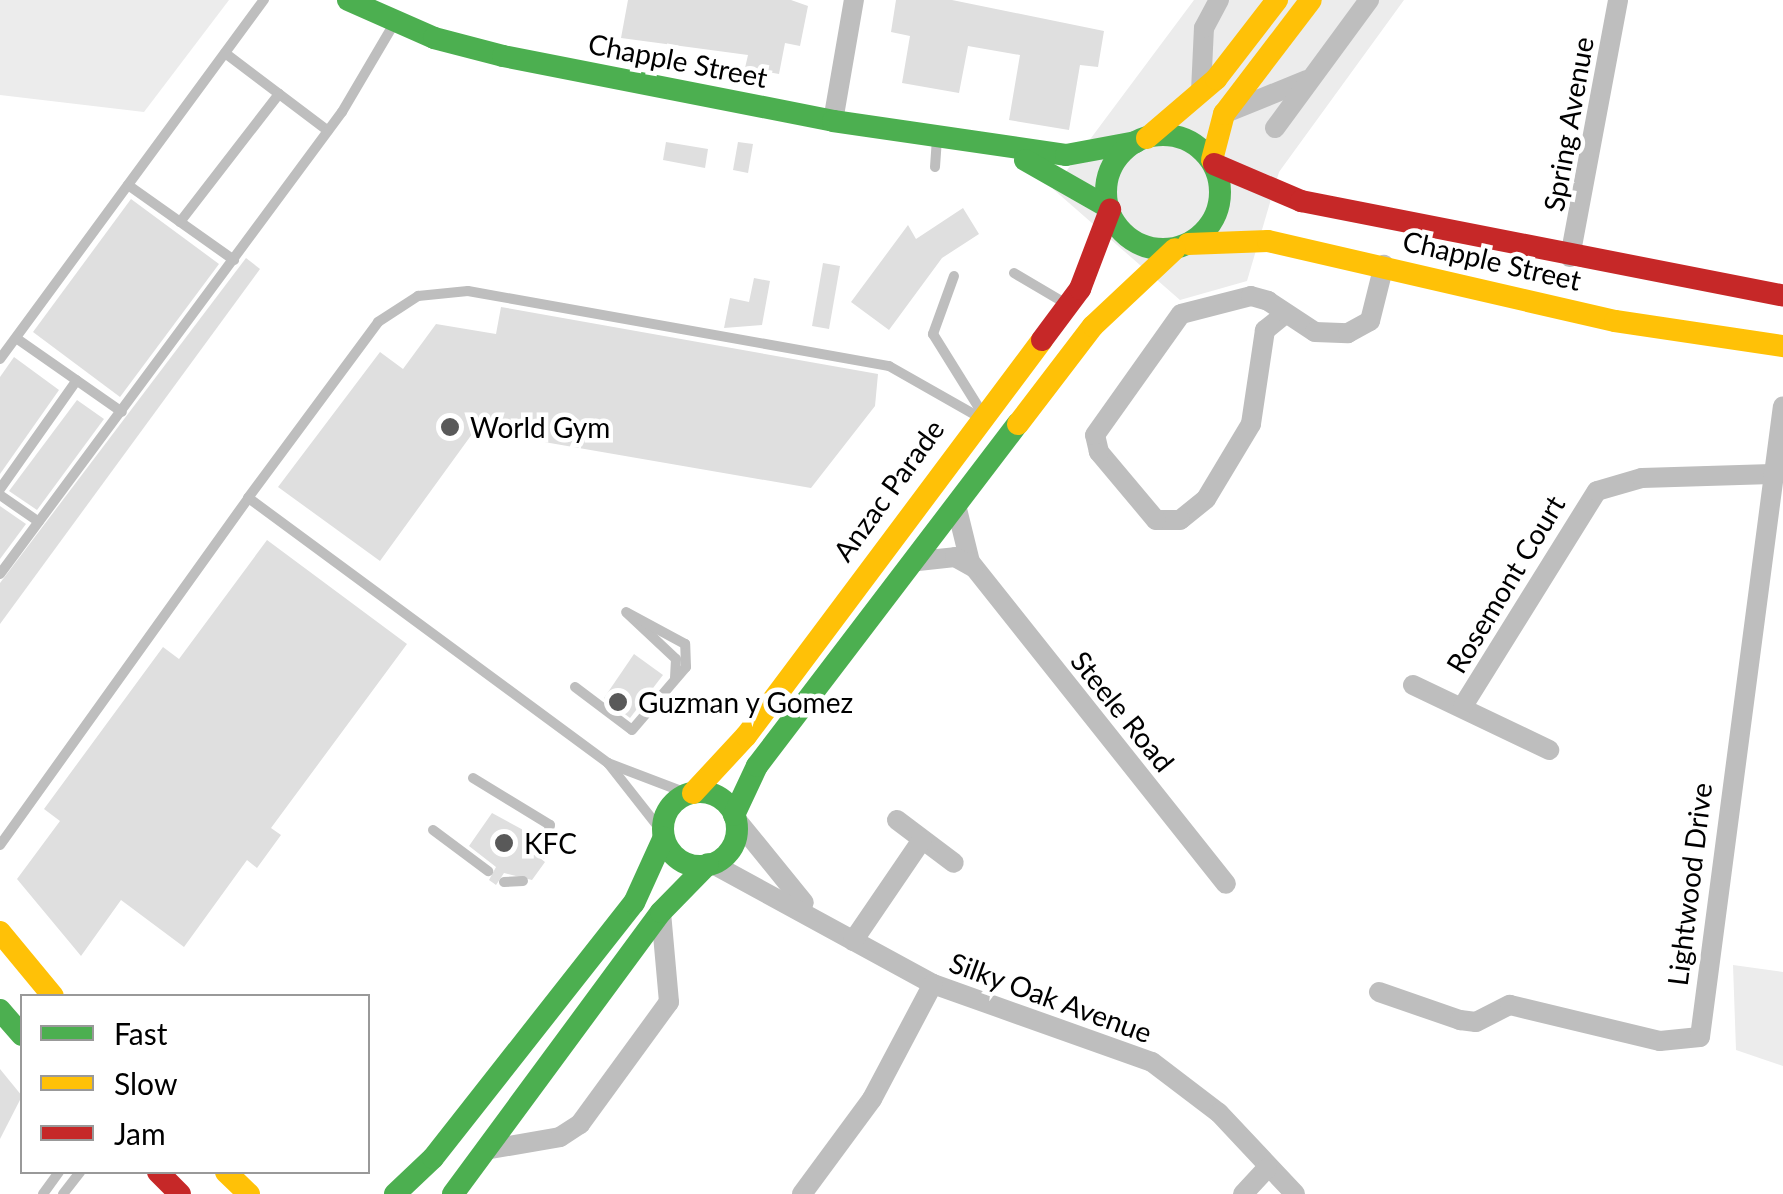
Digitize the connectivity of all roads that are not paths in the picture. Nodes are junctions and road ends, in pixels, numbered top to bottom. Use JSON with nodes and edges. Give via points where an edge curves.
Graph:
{"nodes":[{"id":1,"x":264,"y":0,"type":"edge"},
{"id":2,"x":348,"y":0,"type":"edge"},
{"id":3,"x":854,"y":0,"type":"edge"},
{"id":4,"x":1219,"y":0,"type":"edge"},
{"id":5,"x":1277,"y":0,"type":"edge"},
{"id":6,"x":1311,"y":0,"type":"edge"},
{"id":7,"x":1369,"y":0,"type":"edge"},
{"id":8,"x":1618,"y":0,"type":"edge"},
{"id":9,"x":395,"y":22,"type":"junction"},
{"id":10,"x":225,"y":53,"type":"junction"},
{"id":11,"x":1313,"y":76,"type":"junction"},
{"id":12,"x":1201,"y":92,"type":"junction"},
{"id":13,"x":279,"y":94,"type":"junction"},
{"id":14,"x":1222,"y":117,"type":"junction"},
{"id":15,"x":834,"y":121,"type":"junction"},
{"id":16,"x":1275,"y":128,"type":"dead end"},
{"id":17,"x":328,"y":131,"type":"junction"},
{"id":18,"x":937,"y":138,"type":"junction"},
{"id":19,"x":1142,"y":140,"type":"junction"},
{"id":20,"x":1004,"y":150,"type":"junction"},
{"id":21,"x":1213,"y":162,"type":"junction"},
{"id":22,"x":935,"y":167,"type":"dead end"},
{"id":23,"x":128,"y":185,"type":"junction"},
{"id":24,"x":1109,"y":209,"type":"junction"},
{"id":25,"x":180,"y":222,"type":"junction"},
{"id":26,"x":1182,"y":246,"type":"junction"},
{"id":27,"x":1570,"y":257,"type":"junction"},
{"id":28,"x":234,"y":260,"type":"junction"},
{"id":29,"x":1384,"y":266,"type":"junction"},
{"id":30,"x":1014,"y":273,"type":"dead end"},
{"id":31,"x":954,"y":276,"type":"dead end"},
{"id":32,"x":1783,"y":296,"type":"edge"},
{"id":33,"x":1067,"y":305,"type":"junction"},
{"id":34,"x":1285,"y":314,"type":"junction"},
{"id":35,"x":16,"y":338,"type":"junction"},
{"id":36,"x":1783,"y":346,"type":"edge"},
{"id":37,"x":0,"y":359,"type":"edge"},
{"id":38,"x":76,"y":380,"type":"junction"},
{"id":39,"x":1783,"y":406,"type":"edge"},
{"id":40,"x":122,"y":412,"type":"junction"},
{"id":41,"x":980,"y":414,"type":"junction"},
{"id":42,"x":1772,"y":474,"type":"junction"},
{"id":43,"x":0,"y":492,"type":"edge"},
{"id":44,"x":248,"y":498,"type":"junction"},
{"id":45,"x":957,"y":509,"type":"junction"},
{"id":46,"x":39,"y":522,"type":"junction"},
{"id":47,"x":1774,"y":524,"type":"edge"},
{"id":48,"x":918,"y":562,"type":"junction"},
{"id":49,"x":978,"y":572,"type":"junction"},
{"id":50,"x":0,"y":574,"type":"edge"},
{"id":51,"x":626,"y":612,"type":"dead end"},
{"id":52,"x":1414,"y":685,"type":"dead end"},
{"id":53,"x":575,"y":687,"type":"dead end"},
{"id":54,"x":1463,"y":706,"type":"junction"},
{"id":55,"x":1549,"y":750,"type":"dead end"},
{"id":56,"x":608,"y":763,"type":"junction"},
{"id":57,"x":473,"y":778,"type":"dead end"},
{"id":58,"x":691,"y":794,"type":"junction"},
{"id":59,"x":735,"y":816,"type":"junction"},
{"id":60,"x":898,"y":820,"type":"dead end"},
{"id":61,"x":433,"y":830,"type":"dead end"},
{"id":62,"x":664,"y":835,"type":"junction"},
{"id":63,"x":922,"y":840,"type":"junction"},
{"id":64,"x":0,"y":845,"type":"edge"},
{"id":65,"x":544,"y":853,"type":"dead end"},
{"id":66,"x":954,"y":863,"type":"dead end"},
{"id":67,"x":709,"y":864,"type":"junction"},
{"id":68,"x":488,"y":871,"type":"dead end"},
{"id":69,"x":504,"y":882,"type":"dead end"},
{"id":70,"x":523,"y":882,"type":"dead end"},
{"id":71,"x":1226,"y":884,"type":"dead end"},
{"id":72,"x":661,"y":912,"type":"junction"},
{"id":73,"x":816,"y":915,"type":"junction"},
{"id":74,"x":0,"y":932,"type":"edge"},
{"id":75,"x":854,"y":940,"type":"junction"},
{"id":76,"x":932,"y":984,"type":"junction"},
{"id":77,"x":1379,"y":992,"type":"dead end"},
{"id":78,"x":51,"y":994,"type":"edge"},
{"id":79,"x":0,"y":1010,"type":"edge"},
{"id":80,"x":20,"y":1032,"type":"edge"},
{"id":81,"x":485,"y":1150,"type":"junction"},
{"id":82,"x":1267,"y":1168,"type":"junction"},
{"id":83,"x":78,"y":1174,"type":"edge"},
{"id":84,"x":160,"y":1174,"type":"edge"},
{"id":85,"x":228,"y":1174,"type":"edge"},
{"id":86,"x":63,"y":1194,"type":"edge"},
{"id":87,"x":180,"y":1194,"type":"edge"},
{"id":88,"x":248,"y":1194,"type":"edge"},
{"id":89,"x":394,"y":1194,"type":"edge"},
{"id":90,"x":453,"y":1194,"type":"edge"},
{"id":91,"x":802,"y":1194,"type":"edge"},
{"id":92,"x":1243,"y":1194,"type":"edge"},
{"id":93,"x":1295,"y":1194,"type":"edge"}],
"edges":[{"from":1,"to":10,"type":"lane"},
{"from":2,"to":9,"type":"main road","name":"Chapple Street"},
{"from":3,"to":15,"type":"street"},
{"from":4,"to":12,"type":"street","via":[[1204,28]]},
{"from":5,"to":12,"type":"main road"},
{"from":6,"to":14,"type":"main road"},
{"from":7,"to":11,"type":"street"},
{"from":8,"to":27,"type":"street","name":"Spring Avenue"},
{"from":9,"to":15,"type":"main road","name":"Chapple Street","via":[[502,56]]},
{"from":9,"to":17,"type":"lane"},
{"from":10,"to":13,"type":"lane"},
{"from":10,"to":23,"type":"lane"},
{"from":11,"to":14,"type":"street"},
{"from":11,"to":16,"type":"street"},
{"from":12,"to":19,"type":"main road"},
{"from":13,"to":17,"type":"lane"},
{"from":13,"to":25,"type":"lane"},
{"from":14,"to":21,"type":"main road"},
{"from":15,"to":18,"type":"main road","name":"Chapple Street"},
{"from":17,"to":28,"type":"lane"},
{"from":18,"to":20,"type":"main road","name":"Chapple Street"},
{"from":18,"to":22,"type":"lane"},
{"from":19,"to":20,"type":"main road","name":"Chapple Street","via":[[1075,155]]},
{"from":19,"to":21,"type":"main road","via":[[1177,136]]},
{"from":19,"to":24,"type":"main road","via":[[1111,168]]},
{"from":20,"to":24,"type":"main road","name":"Chapple Street"},
{"from":21,"to":26,"type":"main road","via":[[1217,211]]},
{"from":21,"to":27,"type":"main road","name":"Chapple Street","via":[[1286,198]]},
{"from":23,"to":25,"type":"lane"},
{"from":23,"to":35,"type":"lane"},
{"from":24,"to":26,"type":"main road","via":[[1132,240]]},
{"from":24,"to":33,"type":"main road","name":"Anzac Parade","via":[[1093,266]]},
{"from":25,"to":28,"type":"lane"},
{"from":26,"to":29,"type":"main road","name":"Chapple Street","via":[[1268,241]]},
{"from":26,"to":45,"type":"main road","via":[[1104,312]]},
{"from":27,"to":32,"type":"main road","name":"Chapple Street"},
{"from":28,"to":40,"type":"lane"},
{"from":29,"to":34,"type":"street","via":[[1361,329],[1315,332]]},
{"from":29,"to":36,"type":"main road","name":"Chapple Street","via":[[1615,321]]},
{"from":30,"to":33,"type":"lane"},
{"from":31,"to":41,"type":"lane","via":[[932,334]]},
{"from":33,"to":41,"type":"main road","name":"Anzac Parade"},
{"from":34,"to":34,"type":"street","via":[[1251,296],[1195,306],[1099,425],[1099,452],[1156,520],[1180,520],[1206,499],[1251,424],[1265,330]]},
{"from":35,"to":37,"type":"lane"},
{"from":35,"to":38,"type":"lane"},
{"from":38,"to":40,"type":"lane"},
{"from":38,"to":43,"type":"lane"},
{"from":39,"to":42,"type":"street","name":"Lightwood Drive"},
{"from":40,"to":46,"type":"lane"},
{"from":41,"to":44,"type":"lane","via":[[912,374],[874,363],[436,290],[378,322]]},
{"from":41,"to":58,"type":"main road","name":"Anzac Parade","via":[[746,736]]},
{"from":42,"to":47,"type":"street","name":"Lightwood Drive"},
{"from":42,"to":54,"type":"street","name":"Rosemont Court","via":[[1642,478],[1597,491]]},
{"from":43,"to":46,"type":"lane"},
{"from":44,"to":56,"type":"lane"},
{"from":44,"to":64,"type":"lane"},
{"from":45,"to":48,"type":"main road"},
{"from":45,"to":49,"type":"street","name":"Steele Road","via":[[962,547]]},
{"from":46,"to":50,"type":"lane"},
{"from":47,"to":77,"type":"street","name":"Lightwood Drive","via":[[1700,1037],[1660,1041],[1510,1005],[1476,1022],[1460,1020]]},
{"from":48,"to":49,"type":"street","via":[[956,557]]},
{"from":48,"to":59,"type":"main road","via":[[757,766]]},
{"from":49,"to":71,"type":"street","name":"Steele Road"},
{"from":51,"to":53,"type":"lane","via":[[688,649],[675,680],[632,730]]},
{"from":52,"to":54,"type":"street","name":"Rosemont Court"},
{"from":54,"to":55,"type":"street","name":"Rosemont Court"},
{"from":56,"to":58,"type":"lane"},
{"from":56,"to":62,"type":"lane"},
{"from":57,"to":65,"type":"lane","via":[[550,826]]},
{"from":58,"to":59,"type":"main road","via":[[718,796]]},
{"from":58,"to":62,"type":"main road","via":[[669,808]]},
{"from":59,"to":67,"type":"main road","via":[[732,847]]},
{"from":59,"to":73,"type":"street","name":"Silky Oak Avenue"},
{"from":60,"to":63,"type":"street"},
{"from":61,"to":68,"type":"lane"},
{"from":62,"to":67,"type":"main road","via":[[680,861]]},
{"from":62,"to":89,"type":"main road","via":[[634,903],[433,1158]]},
{"from":63,"to":66,"type":"street"},
{"from":63,"to":75,"type":"street"},
{"from":67,"to":72,"type":"main road"},
{"from":67,"to":73,"type":"street","name":"Silky Oak Avenue"},
{"from":69,"to":70,"type":"lane"},
{"from":72,"to":81,"type":"main road"},
{"from":72,"to":81,"type":"street","via":[[669,1002],[580,1124],[554,1138]]},
{"from":73,"to":75,"type":"street","name":"Silky Oak Avenue"},
{"from":74,"to":78,"type":"main road"},
{"from":75,"to":76,"type":"street","name":"Silky Oak Avenue"},
{"from":76,"to":82,"type":"street","name":"Silky Oak Avenue","via":[[1152,1062],[1218,1113]]},
{"from":76,"to":91,"type":"street","via":[[872,1099]]},
{"from":79,"to":80,"type":"main road"},
{"from":81,"to":90,"type":"main road"},
{"from":82,"to":92,"type":"street"},
{"from":82,"to":93,"type":"street","name":"Silky Oak Avenue"},
{"from":83,"to":86,"type":"lane"},
{"from":84,"to":87,"type":"main road"},
{"from":85,"to":88,"type":"main road"}]}
